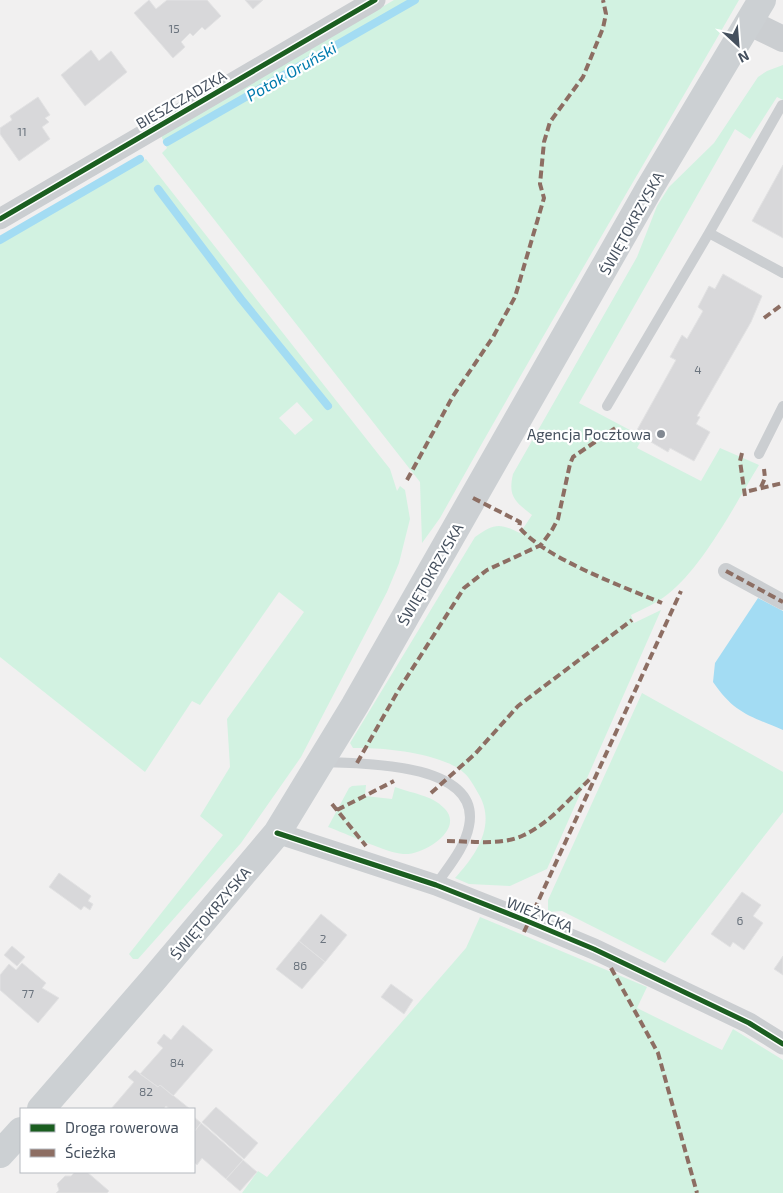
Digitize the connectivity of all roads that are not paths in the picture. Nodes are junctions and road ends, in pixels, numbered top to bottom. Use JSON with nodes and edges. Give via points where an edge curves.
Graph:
{"nodes":[{"id":1,"x":375,"y":0,"type":"edge"},
{"id":2,"x":756,"y":11,"type":"edge"},
{"id":3,"x":783,"y":40,"type":"edge"},
{"id":4,"x":782,"y":105,"type":"dead end"},
{"id":5,"x":0,"y":219,"type":"edge"},
{"id":6,"x":709,"y":233,"type":"junction"},
{"id":7,"x":783,"y":273,"type":"edge"},
{"id":8,"x":607,"y":406,"type":"dead end"},
{"id":9,"x":783,"y":406,"type":"edge"},
{"id":10,"x":759,"y":454,"type":"dead end"},
{"id":11,"x":726,"y":571,"type":"dead end"},
{"id":12,"x":783,"y":602,"type":"edge"},
{"id":13,"x":321,"y":762,"type":"junction"},
{"id":14,"x":277,"y":833,"type":"junction"},
{"id":15,"x":436,"y":885,"type":"junction"},
{"id":16,"x":783,"y":1044,"type":"edge"},
{"id":17,"x":42,"y":1108,"type":"edge"},
{"id":18,"x":20,"y":1132,"type":"edge"},
{"id":19,"x":0,"y":1154,"type":"edge"}],
"edges":[{"from":1,"to":5,"type":"street","name":"BIESZCZADZKA"},
{"from":2,"to":3,"type":"street"},
{"from":2,"to":13,"type":"main road","name":"ŚWIĘTOKRZYSKA","via":[[649,189]]},
{"from":4,"to":6,"type":"lane"},
{"from":6,"to":7,"type":"lane"},
{"from":6,"to":8,"type":"lane"},
{"from":9,"to":10,"type":"lane"},
{"from":11,"to":12,"type":"street"},
{"from":13,"to":14,"type":"main road","name":"ŚWIĘTOKRZYSKA"},
{"from":13,"to":15,"type":"lane","via":[[384,764],[424,773],[459,790],[469,808],[470,824],[465,840]]},
{"from":14,"to":15,"type":"street","name":"WIEŻYCKA"},
{"from":14,"to":17,"type":"main road","name":"ŚWIĘTOKRZYSKA"},
{"from":15,"to":16,"type":"street","name":"WIEŻYCKA","via":[[594,949],[749,1023]]},
{"from":18,"to":19,"type":"main road"}]}
